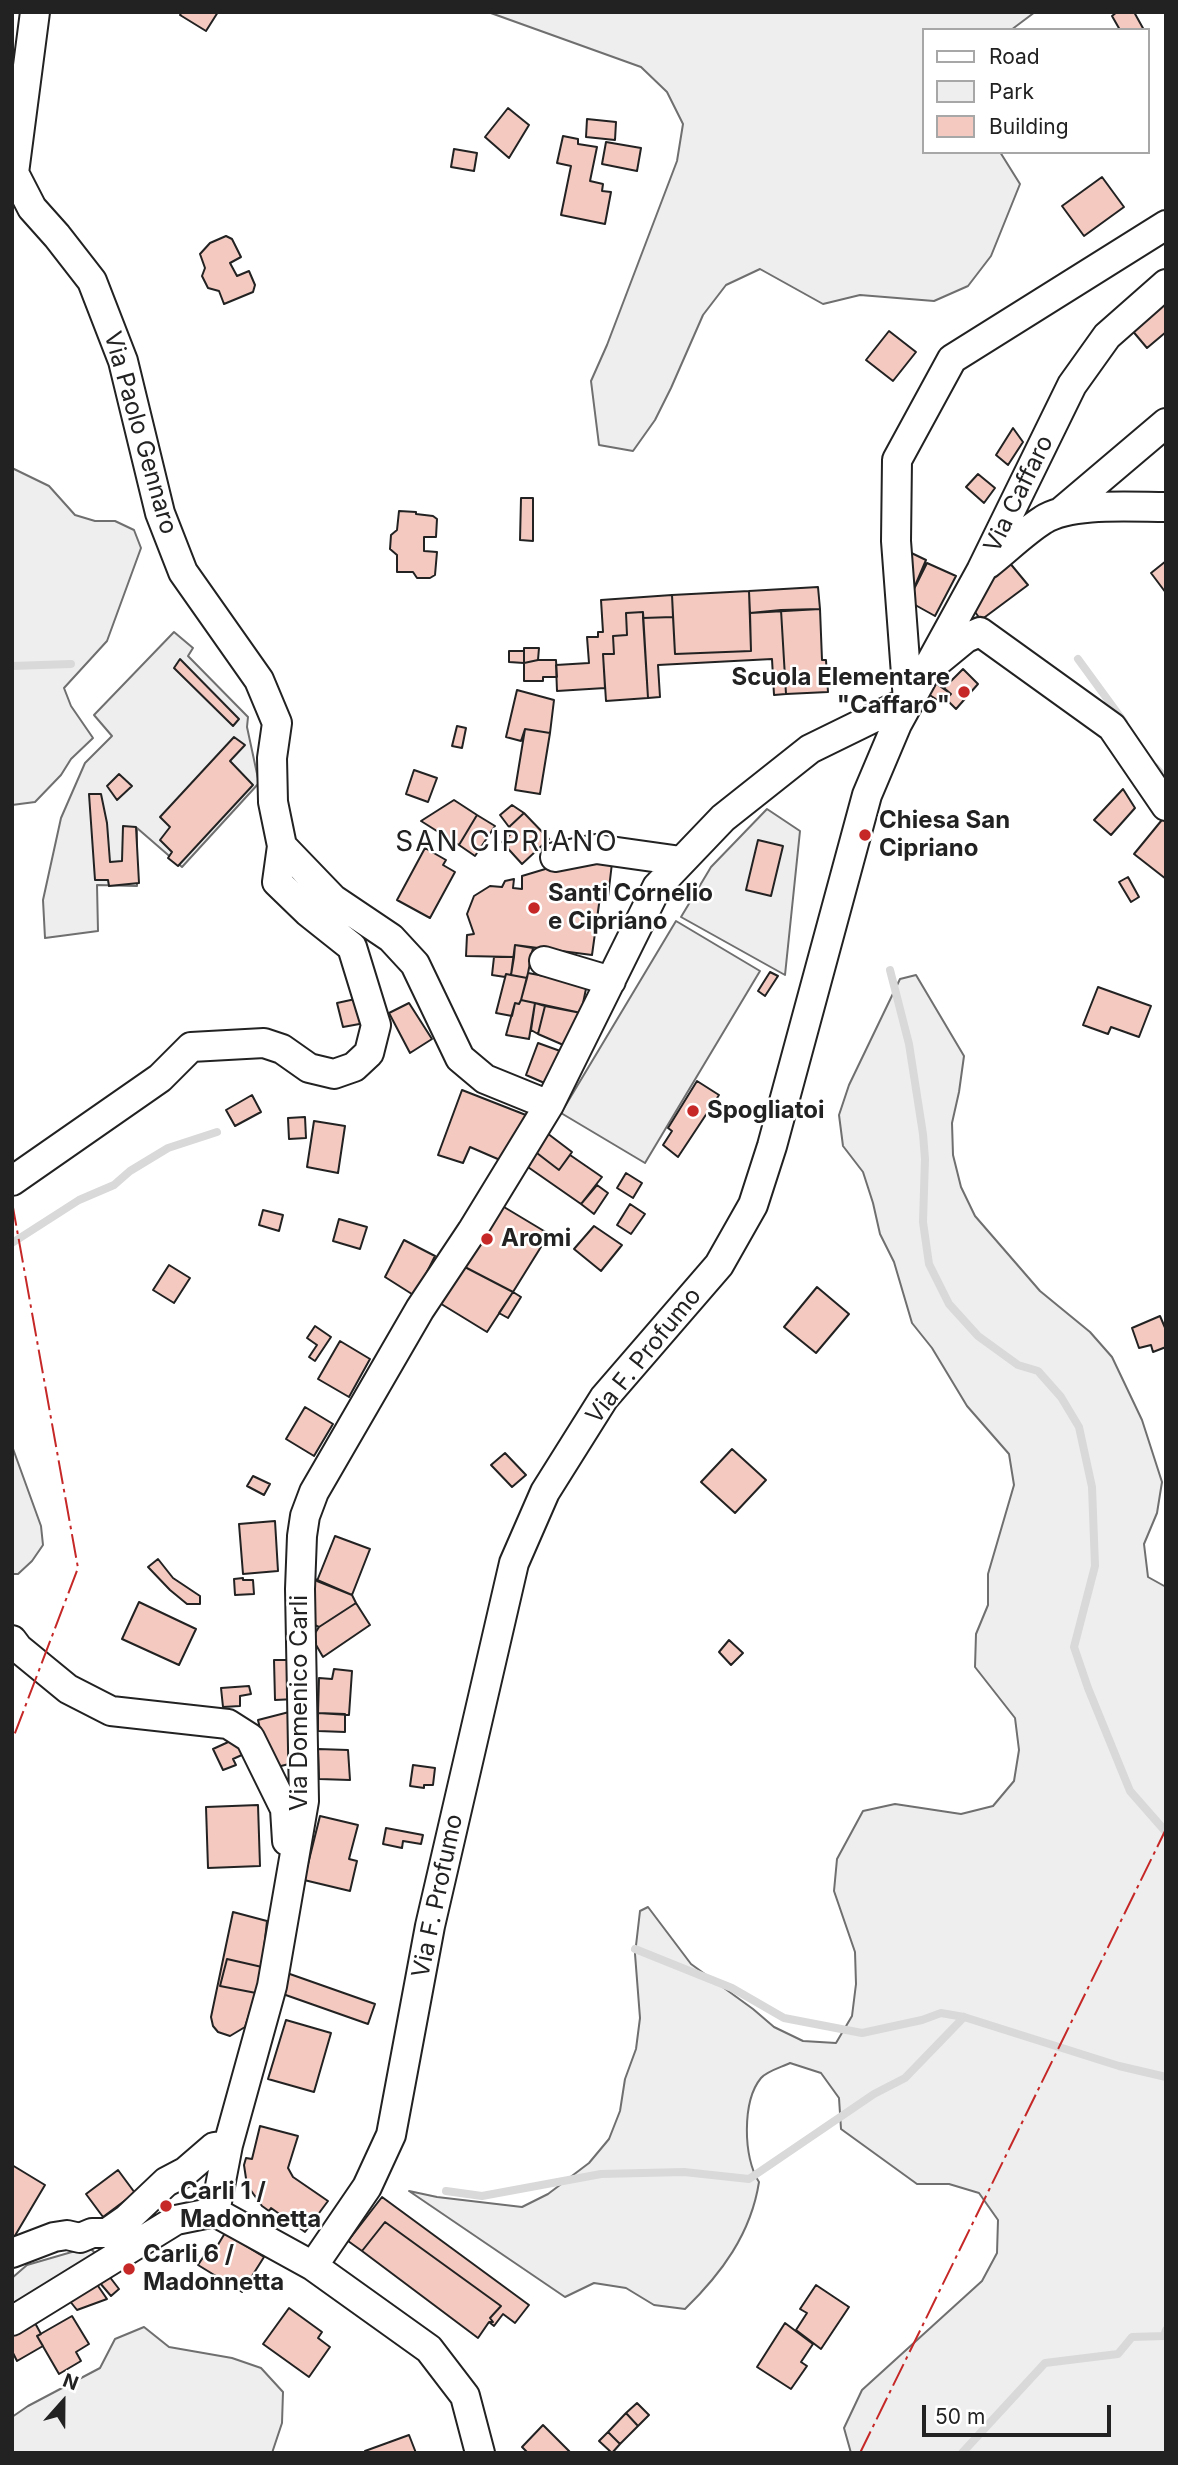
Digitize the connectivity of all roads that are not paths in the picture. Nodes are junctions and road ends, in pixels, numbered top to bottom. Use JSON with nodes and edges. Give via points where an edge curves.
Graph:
{"nodes":[{"id":1,"x":33,"y":13,"type":"edge"},
{"id":2,"x":1166,"y":225,"type":"edge"},
{"id":3,"x":1166,"y":284,"type":"edge"},
{"id":4,"x":1166,"y":423,"type":"edge"},
{"id":5,"x":1166,"y":507,"type":"edge"},
{"id":6,"x":1059,"y":514,"type":"junction"},
{"id":7,"x":981,"y":571,"type":"junction"},
{"id":8,"x":925,"y":672,"type":"junction"},
{"id":9,"x":903,"y":712,"type":"junction"},
{"id":10,"x":1166,"y":806,"type":"edge"},
{"id":11,"x":282,"y":846,"type":"junction"},
{"id":12,"x":555,"y":857,"type":"dead end"},
{"id":13,"x":681,"y":862,"type":"junction"},
{"id":14,"x":544,"y":961,"type":"dead end"},
{"id":15,"x":611,"y":981,"type":"junction"},
{"id":16,"x":549,"y":1105,"type":"junction"},
{"id":17,"x":12,"y":1181,"type":"edge"},
{"id":18,"x":12,"y":1640,"type":"edge"},
{"id":19,"x":290,"y":1875,"type":"junction"},
{"id":20,"x":228,"y":2145,"type":"junction"},
{"id":21,"x":215,"y":2212,"type":"junction"},
{"id":22,"x":12,"y":2253,"type":"edge"},
{"id":23,"x":313,"y":2266,"type":"junction"},
{"id":24,"x":12,"y":2321,"type":"edge"},
{"id":25,"x":480,"y":2453,"type":"edge"}],
"edges":[{"from":1,"to":11,"type":"street","name":"Via Paolo Gennaro","via":[[15,173],[32,208],[92,281],[123,361],[159,513],[183,572],[259,680],[277,723],[263,748]]},
{"from":2,"to":9,"type":"street","via":[[952,359],[897,460]]},
{"from":3,"to":7,"type":"street","name":"Via Caffaro","via":[[1107,336],[1072,385]]},
{"from":4,"to":6,"type":"street"},
{"from":5,"to":6,"type":"street","via":[[1102,507]]},
{"from":6,"to":7,"type":"street","via":[[1045,518]]},
{"from":7,"to":8,"type":"street","name":"Via Caffaro"},
{"from":8,"to":9,"type":"street","name":"Via Caffaro"},
{"from":8,"to":10,"type":"street","via":[[980,632],[1112,727]]},
{"from":9,"to":13,"type":"street","name":"Via Domenico Carli","via":[[810,749],[723,818]]},
{"from":9,"to":23,"type":"street","name":"Via F. Profumo","via":[[867,795],[753,1205],[719,1265],[604,1398],[545,1492],[514,1563],[430,1926],[391,2136],[367,2187]]},
{"from":11,"to":16,"type":"street","via":[[333,899],[391,938],[415,964],[460,1058],[485,1079]]},
{"from":11,"to":17,"type":"street","via":[[277,881],[352,947],[376,1025],[369,1053],[354,1067],[334,1074],[309,1068],[264,1043],[191,1047],[160,1078]]},
{"from":12,"to":13,"type":"street","via":[[596,849]]},
{"from":13,"to":15,"type":"street","name":"Via Domenico Carli","via":[[657,887]]},
{"from":14,"to":15,"type":"street"},
{"from":15,"to":16,"type":"street","name":"Via Domenico Carli"},
{"from":16,"to":19,"type":"street","name":"Via Domenico Carli","via":[[420,1309],[314,1492],[305,1516],[300,1589],[304,1801]]},
{"from":18,"to":19,"type":"street","via":[[68,1689],[111,1711],[228,1724],[250,1738],[285,1809]]},
{"from":19,"to":20,"type":"street","name":"Via Domenico Carli","via":[[272,1986]]},
{"from":20,"to":21,"type":"street","name":"Via Domenico Carli"},
{"from":20,"to":22,"type":"street","via":[[214,2147],[107,2233],[54,2237]]},
{"from":21,"to":23,"type":"street"},
{"from":21,"to":24,"type":"street","via":[[176,2220]]},
{"from":23,"to":25,"type":"street","via":[[429,2349],[465,2396]]}]}
